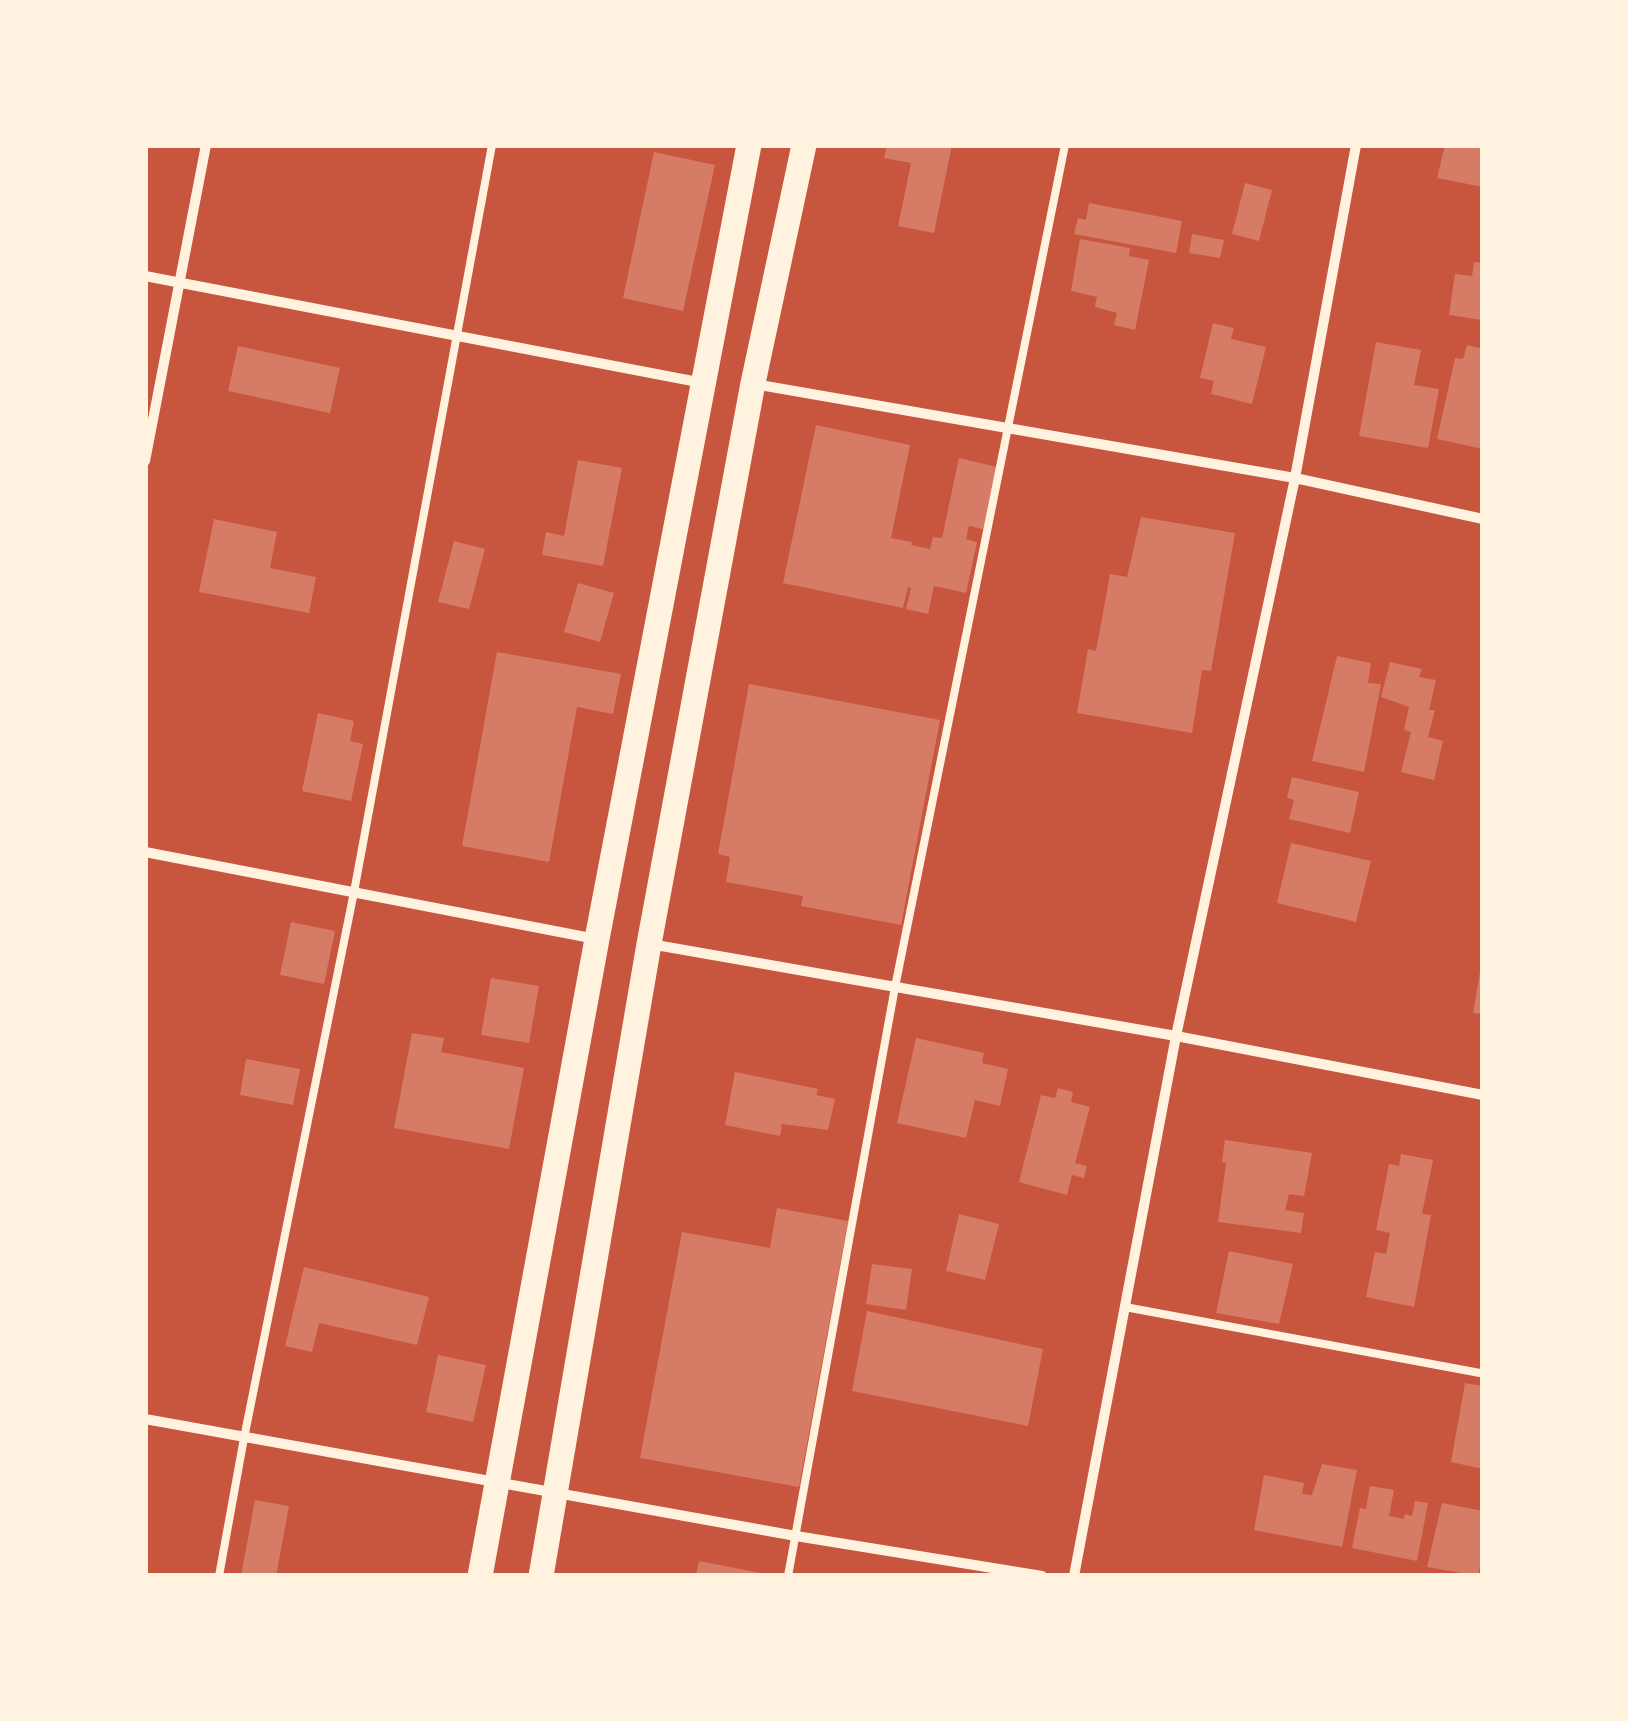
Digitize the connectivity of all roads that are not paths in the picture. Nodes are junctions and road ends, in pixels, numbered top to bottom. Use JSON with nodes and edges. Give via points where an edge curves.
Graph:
{"nodes":[{"id":1,"x":206,"y":145,"type":"edge"},
{"id":2,"x":492,"y":145,"type":"edge"},
{"id":3,"x":749,"y":145,"type":"edge"},
{"id":4,"x":804,"y":145,"type":"edge"},
{"id":5,"x":1064,"y":145,"type":"edge"},
{"id":6,"x":1356,"y":145,"type":"edge"},
{"id":7,"x":145,"y":276,"type":"edge"},
{"id":8,"x":180,"y":283,"type":"junction"},
{"id":9,"x":456,"y":336,"type":"junction"},
{"id":10,"x":703,"y":382,"type":"junction"},
{"id":11,"x":753,"y":384,"type":"junction"},
{"id":12,"x":1010,"y":428,"type":"junction"},
{"id":13,"x":145,"y":461,"type":"edge"},
{"id":14,"x":1295,"y":478,"type":"junction"},
{"id":15,"x":1483,"y":519,"type":"edge"},
{"id":16,"x":145,"y":852,"type":"edge"},
{"id":17,"x":354,"y":892,"type":"junction"},
{"id":18,"x":597,"y":939,"type":"junction"},
{"id":19,"x":648,"y":944,"type":"junction"},
{"id":20,"x":895,"y":987,"type":"junction"},
{"id":21,"x":1176,"y":1036,"type":"junction"},
{"id":22,"x":1483,"y":1095,"type":"edge"},
{"id":23,"x":1125,"y":1306,"type":"junction"},
{"id":24,"x":1480,"y":1373,"type":"dead end"},
{"id":25,"x":145,"y":1419,"type":"edge"},
{"id":26,"x":244,"y":1438,"type":"junction"},
{"id":27,"x":498,"y":1482,"type":"junction"},
{"id":28,"x":557,"y":1492,"type":"junction"},
{"id":29,"x":796,"y":1536,"type":"junction"},
{"id":30,"x":219,"y":1576,"type":"edge"},
{"id":31,"x":480,"y":1576,"type":"edge"},
{"id":32,"x":541,"y":1576,"type":"edge"},
{"id":33,"x":788,"y":1576,"type":"edge"},
{"id":34,"x":1042,"y":1576,"type":"edge"},
{"id":35,"x":1074,"y":1576,"type":"edge"}],
"edges":[{"from":1,"to":8,"type":"street"},
{"from":2,"to":9,"type":"lane"},
{"from":3,"to":10,"type":"main road"},
{"from":4,"to":11,"type":"main road"},
{"from":5,"to":12,"type":"lane"},
{"from":6,"to":14,"type":"street"},
{"from":7,"to":8,"type":"street"},
{"from":8,"to":9,"type":"street"},
{"from":8,"to":13,"type":"street"},
{"from":9,"to":10,"type":"street"},
{"from":9,"to":17,"type":"lane"},
{"from":10,"to":18,"type":"main road"},
{"from":11,"to":12,"type":"street"},
{"from":11,"to":19,"type":"main road"},
{"from":12,"to":14,"type":"street"},
{"from":12,"to":20,"type":"lane"},
{"from":14,"to":15,"type":"street"},
{"from":14,"to":21,"type":"street"},
{"from":16,"to":17,"type":"street"},
{"from":17,"to":18,"type":"street"},
{"from":17,"to":26,"type":"lane"},
{"from":18,"to":27,"type":"main road"},
{"from":19,"to":20,"type":"street"},
{"from":19,"to":28,"type":"main road"},
{"from":20,"to":21,"type":"street"},
{"from":20,"to":29,"type":"lane"},
{"from":21,"to":22,"type":"street"},
{"from":21,"to":23,"type":"street"},
{"from":23,"to":24,"type":"lane"},
{"from":23,"to":35,"type":"street"},
{"from":25,"to":26,"type":"street"},
{"from":26,"to":27,"type":"street"},
{"from":26,"to":30,"type":"lane"},
{"from":27,"to":28,"type":"street"},
{"from":27,"to":31,"type":"main road"},
{"from":28,"to":29,"type":"street"},
{"from":28,"to":32,"type":"main road"},
{"from":29,"to":33,"type":"lane"},
{"from":29,"to":34,"type":"street"}]}
